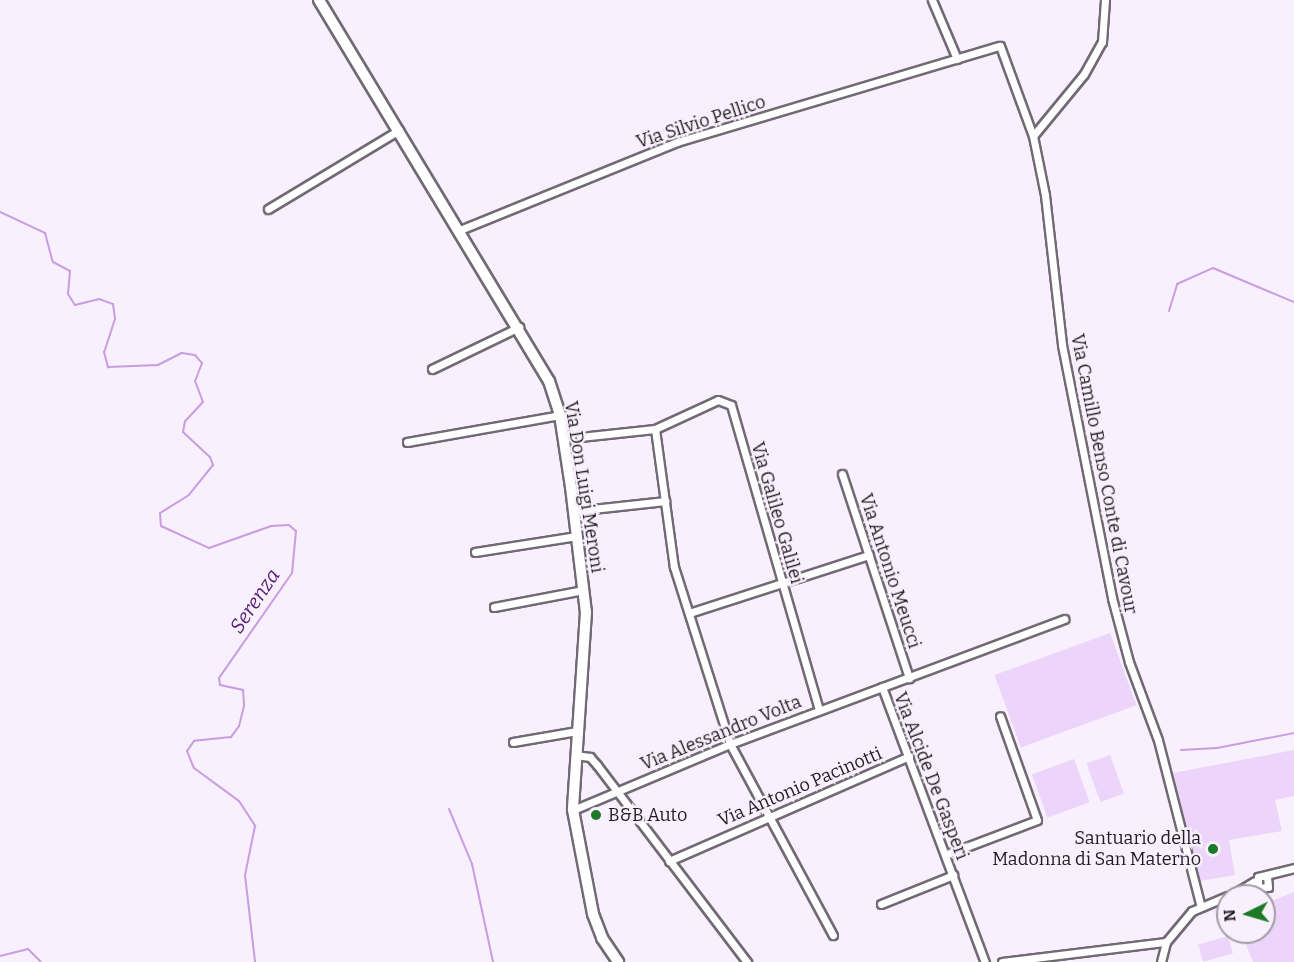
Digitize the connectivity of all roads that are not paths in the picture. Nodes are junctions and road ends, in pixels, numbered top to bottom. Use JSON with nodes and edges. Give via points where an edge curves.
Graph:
{"nodes":[{"id":1,"x":319,"y":0,"type":"edge"},
{"id":2,"x":932,"y":0,"type":"edge"},
{"id":3,"x":1105,"y":0,"type":"edge"},
{"id":4,"x":1000,"y":46,"type":"joint"},
{"id":5,"x":957,"y":59,"type":"junction"},
{"id":6,"x":399,"y":130,"type":"junction"},
{"id":7,"x":1033,"y":136,"type":"junction"},
{"id":8,"x":268,"y":209,"type":"dead end"},
{"id":9,"x":460,"y":230,"type":"junction"},
{"id":10,"x":519,"y":327,"type":"junction"},
{"id":11,"x":432,"y":369,"type":"dead end"},
{"id":12,"x":560,"y":415,"type":"junction"},
{"id":13,"x":655,"y":429,"type":"junction"},
{"id":14,"x":580,"y":437,"type":"dead end"},
{"id":15,"x":407,"y":442,"type":"dead end"},
{"id":16,"x":842,"y":474,"type":"dead end"},
{"id":17,"x":665,"y":501,"type":"junction"},
{"id":18,"x":574,"y":511,"type":"junction"},
{"id":19,"x":577,"y":537,"type":"junction"},
{"id":20,"x":475,"y":552,"type":"dead end"},
{"id":21,"x":869,"y":555,"type":"junction"},
{"id":22,"x":781,"y":584,"type":"junction"},
{"id":23,"x":583,"y":590,"type":"junction"},
{"id":24,"x":494,"y":607,"type":"dead end"},
{"id":25,"x":689,"y":613,"type":"junction"},
{"id":26,"x":1064,"y":619,"type":"dead end"},
{"id":27,"x":909,"y":678,"type":"junction"},
{"id":28,"x":882,"y":687,"type":"junction"},
{"id":29,"x":819,"y":710,"type":"junction"},
{"id":30,"x":1000,"y":716,"type":"dead end"},
{"id":31,"x":577,"y":732,"type":"junction"},
{"id":32,"x":513,"y":742,"type":"dead end"},
{"id":33,"x":730,"y":744,"type":"junction"},
{"id":34,"x":575,"y":755,"type":"junction"},
{"id":35,"x":909,"y":756,"type":"junction"},
{"id":36,"x":618,"y":792,"type":"junction"},
{"id":37,"x":573,"y":810,"type":"junction"},
{"id":38,"x":770,"y":815,"type":"junction"},
{"id":39,"x":945,"y":855,"type":"junction"},
{"id":40,"x":669,"y":861,"type":"junction"},
{"id":41,"x":1294,"y":868,"type":"edge"},
{"id":42,"x":953,"y":875,"type":"junction"},
{"id":43,"x":1268,"y":880,"type":"junction"},
{"id":44,"x":1257,"y":884,"type":"edge"},
{"id":45,"x":1267,"y":884,"type":"edge"},
{"id":46,"x":1216,"y":900,"type":"edge"},
{"id":47,"x":881,"y":904,"type":"dead end"},
{"id":48,"x":1200,"y":904,"type":"junction"},
{"id":49,"x":833,"y":934,"type":"dead end"},
{"id":50,"x":1166,"y":942,"type":"junction"},
{"id":51,"x":618,"y":962,"type":"edge"},
{"id":52,"x":747,"y":962,"type":"edge"},
{"id":53,"x":985,"y":962,"type":"edge"},
{"id":54,"x":1002,"y":962,"type":"edge"},
{"id":55,"x":1161,"y":962,"type":"edge"}],
"edges":[{"from":1,"to":6,"type":"street","name":"Via Don Luigi Meroni"},
{"from":2,"to":5,"type":"street"},
{"from":3,"to":7,"type":"street","via":[[1102,42],[1084,74]]},
{"from":4,"to":5,"type":"street","name":"Via Silvio Pellico"},
{"from":4,"to":7,"type":"street","name":"Via Camillo Benso Conte di Cavour"},
{"from":5,"to":9,"type":"street","name":"Via Silvio Pellico","via":[[677,142]]},
{"from":6,"to":8,"type":"street"},
{"from":6,"to":9,"type":"street","name":"Via Don Luigi Meroni"},
{"from":7,"to":48,"type":"street","name":"Via Camillo Benso Conte di Cavour","via":[[1045,195],[1062,345],[1112,598],[1129,662],[1158,740]]},
{"from":9,"to":10,"type":"street","name":"Via Don Luigi Meroni"},
{"from":10,"to":11,"type":"street"},
{"from":10,"to":12,"type":"street","name":"Via Don Luigi Meroni","via":[[549,381]]},
{"from":12,"to":15,"type":"street"},
{"from":12,"to":18,"type":"street","name":"Via Don Luigi Meroni"},
{"from":13,"to":14,"type":"street"},
{"from":13,"to":17,"type":"street"},
{"from":13,"to":22,"type":"street","name":"Via Galileo Galilei","via":[[718,400],[731,405]]},
{"from":16,"to":21,"type":"street","name":"Via Antonio Meucci"},
{"from":17,"to":18,"type":"street"},
{"from":17,"to":25,"type":"street","via":[[674,567]]},
{"from":18,"to":19,"type":"street","name":"Via Don Luigi Meroni"},
{"from":19,"to":20,"type":"street"},
{"from":19,"to":23,"type":"street","name":"Via Don Luigi Meroni"},
{"from":21,"to":22,"type":"street"},
{"from":21,"to":27,"type":"street","name":"Via Antonio Meucci"},
{"from":22,"to":25,"type":"street"},
{"from":22,"to":29,"type":"street","name":"Via Galileo Galilei"},
{"from":23,"to":24,"type":"street"},
{"from":23,"to":31,"type":"street","name":"Via Don Luigi Meroni","via":[[584,652]]},
{"from":25,"to":33,"type":"street"},
{"from":26,"to":27,"type":"street","name":"Via Alessandro Volta"},
{"from":27,"to":28,"type":"street","name":"Via Alessandro Volta"},
{"from":28,"to":29,"type":"street","name":"Via Alessandro Volta"},
{"from":28,"to":35,"type":"street","name":"Via Alcide De Gasperi"},
{"from":29,"to":33,"type":"street","name":"Via Alessandro Volta"},
{"from":30,"to":39,"type":"street","via":[[1038,820]]},
{"from":31,"to":32,"type":"street"},
{"from":31,"to":34,"type":"street","name":"Via Don Luigi Meroni"},
{"from":33,"to":36,"type":"street","name":"Via Alessandro Volta"},
{"from":33,"to":38,"type":"street"},
{"from":34,"to":36,"type":"street","via":[[591,758]]},
{"from":34,"to":37,"type":"street","name":"Via Don Luigi Meroni"},
{"from":35,"to":38,"type":"street","name":"Via Antonio Pacinotti"},
{"from":35,"to":39,"type":"street","name":"Via Alcide De Gasperi"},
{"from":36,"to":37,"type":"street","name":"Via Alessandro Volta"},
{"from":36,"to":40,"type":"street"},
{"from":37,"to":51,"type":"street","name":"Via Don Luigi Meroni","via":[[593,914],[602,938]]},
{"from":38,"to":40,"type":"street","name":"Via Antonio Pacinotti"},
{"from":38,"to":49,"type":"street"},
{"from":39,"to":42,"type":"street","name":"Via Alcide De Gasperi"},
{"from":40,"to":52,"type":"street"},
{"from":41,"to":43,"type":"street"},
{"from":42,"to":47,"type":"street","name":"Via Alcide De Gasperi"},
{"from":42,"to":53,"type":"street","name":"Via Alcide De Gasperi"},
{"from":43,"to":44,"type":"street","via":[[1262,876]]},
{"from":43,"to":45,"type":"street"},
{"from":46,"to":48,"type":"street"},
{"from":48,"to":50,"type":"street"},
{"from":50,"to":54,"type":"street"},
{"from":50,"to":55,"type":"street"}]}
